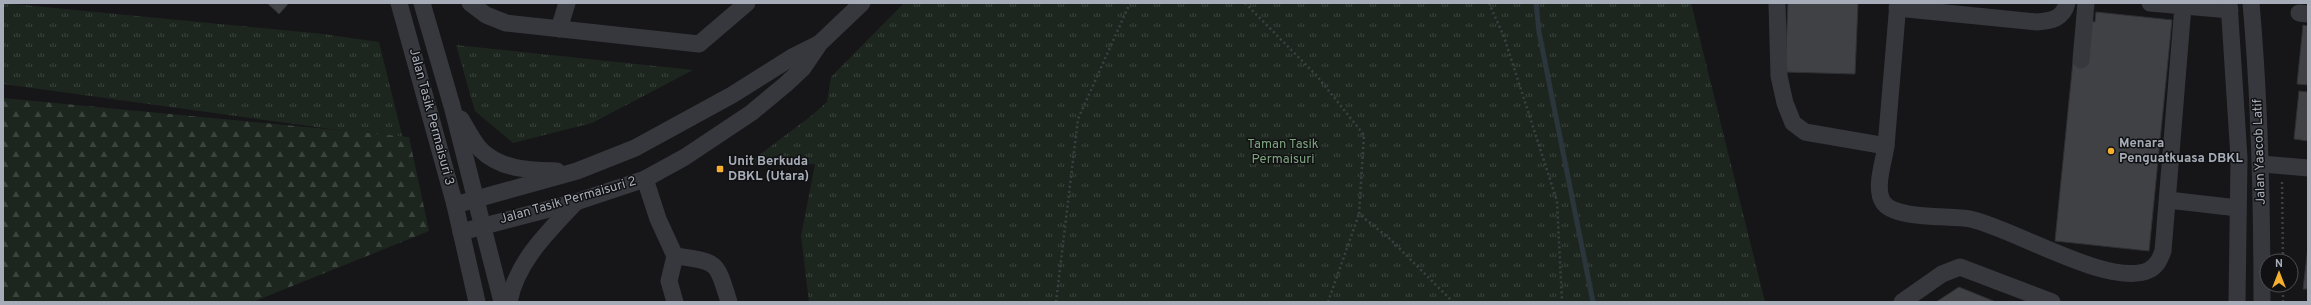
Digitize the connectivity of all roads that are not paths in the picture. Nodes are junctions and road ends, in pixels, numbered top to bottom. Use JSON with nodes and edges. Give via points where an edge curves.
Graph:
{"nodes":[{"id":1,"x":399,"y":3,"type":"edge"},
{"id":2,"x":422,"y":3,"type":"edge"},
{"id":3,"x":470,"y":3,"type":"edge"},
{"id":4,"x":567,"y":3,"type":"edge"},
{"id":5,"x":728,"y":3,"type":"edge"},
{"id":6,"x":862,"y":3,"type":"edge"},
{"id":7,"x":1777,"y":3,"type":"edge"},
{"id":8,"x":2067,"y":3,"type":"edge"},
{"id":9,"x":2086,"y":3,"type":"edge"},
{"id":10,"x":2150,"y":3,"type":"edge"},
{"id":11,"x":2251,"y":3,"type":"edge"},
{"id":12,"x":746,"y":4,"type":"edge"},
{"id":13,"x":1897,"y":6,"type":"edge"},
{"id":14,"x":2183,"y":6,"type":"junction"},
{"id":15,"x":2230,"y":7,"type":"edge"},
{"id":16,"x":558,"y":29,"type":"junction"},
{"id":17,"x":820,"y":43,"type":"junction"},
{"id":18,"x":2082,"y":60,"type":"dead end"},
{"id":19,"x":452,"y":106,"type":"junction"},
{"id":20,"x":1886,"y":146,"type":"junction"},
{"id":21,"x":2262,"y":164,"type":"junction"},
{"id":22,"x":2308,"y":168,"type":"edge"},
{"id":23,"x":577,"y":171,"type":"junction"},
{"id":24,"x":645,"y":179,"type":"junction"},
{"id":25,"x":476,"y":199,"type":"junction"},
{"id":26,"x":2168,"y":200,"type":"junction"},
{"id":27,"x":576,"y":202,"type":"junction"},
{"id":28,"x":455,"y":205,"type":"junction"},
{"id":29,"x":2238,"y":208,"type":"junction"},
{"id":30,"x":483,"y":226,"type":"junction"},
{"id":31,"x":461,"y":232,"type":"junction"},
{"id":32,"x":675,"y":256,"type":"junction"},
{"id":33,"x":477,"y":302,"type":"edge"},
{"id":34,"x":502,"y":302,"type":"edge"},
{"id":35,"x":509,"y":302,"type":"edge"},
{"id":36,"x":675,"y":302,"type":"edge"},
{"id":37,"x":729,"y":302,"type":"edge"},
{"id":38,"x":1902,"y":302,"type":"edge"},
{"id":39,"x":2052,"y":302,"type":"edge"},
{"id":40,"x":2237,"y":302,"type":"edge"},
{"id":41,"x":2262,"y":302,"type":"edge"}],
"edges":[{"from":1,"to":28,"type":"street","name":"Jalan Tasik Permaisuri 3"},
{"from":2,"to":19,"type":"street","name":"Jalan Tasik Permaisuri 3"},
{"from":3,"to":16,"type":"street","via":[[486,15],[506,23]]},
{"from":4,"to":16,"type":"street"},
{"from":5,"to":12,"type":"street"},
{"from":6,"to":17,"type":"street","name":"Jalan Tasik Permaisuri 2"},
{"from":7,"to":20,"type":"street","via":[[1779,76],[1793,123],[1805,132]]},
{"from":8,"to":13,"type":"street","via":[[2060,17],[2049,22]]},
{"from":9,"to":18,"type":"street"},
{"from":10,"to":14,"type":"street"},
{"from":11,"to":21,"type":"street","name":"Jalan Yaacob Latif"},
{"from":12,"to":16,"type":"street","via":[[699,44]]},
{"from":13,"to":20,"type":"street"},
{"from":14,"to":15,"type":"street"},
{"from":14,"to":26,"type":"street"},
{"from":15,"to":29,"type":"street","name":"Jalan Yaacob Latif","via":[[2239,158]]},
{"from":17,"to":23,"type":"street","name":"Jalan Tasik Permaisuri 2","via":[[635,148]]},
{"from":17,"to":24,"type":"street","name":"Jalan Tasik Permaisuri 2","via":[[803,68],[751,113],[685,157]]},
{"from":19,"to":23,"type":"street","via":[[481,150],[506,166]]},
{"from":19,"to":25,"type":"street","name":"Jalan Tasik Permaisuri 3"},
{"from":20,"to":26,"type":"street","via":[[1879,189],[1883,202],[1891,210],[1908,214],[1971,219],[2070,258],[2125,273],[2148,270],[2158,262],[2163,251]]},
{"from":21,"to":22,"type":"street"},
{"from":21,"to":41,"type":"street","name":"Jalan Yaacob Latif"},
{"from":23,"to":25,"type":"street","name":"Jalan Tasik Permaisuri 2"},
{"from":24,"to":27,"type":"street","name":"Jalan Tasik Permaisuri 2"},
{"from":24,"to":32,"type":"street","via":[[658,219]]},
{"from":25,"to":28,"type":"street","name":"Jalan Tasik Permaisuri 2"},
{"from":25,"to":30,"type":"street","name":"Jalan Tasik Permaisuri 3"},
{"from":26,"to":29,"type":"street"},
{"from":27,"to":30,"type":"street","name":"Jalan Tasik Permaisuri 2"},
{"from":27,"to":35,"type":"street","via":[[537,244],[512,286]]},
{"from":28,"to":31,"type":"street","name":"Jalan Tasik Permaisuri 3"},
{"from":29,"to":40,"type":"street","name":"Jalan Yaacob Latif"},
{"from":30,"to":31,"type":"street","name":"Jalan Tasik Permaisuri 2"},
{"from":30,"to":34,"type":"street","name":"Jalan Tasik Permaisuri 3"},
{"from":31,"to":33,"type":"street","name":"Jalan Tasik Permaisuri 3"},
{"from":32,"to":36,"type":"street","via":[[669,281]]},
{"from":32,"to":37,"type":"street","via":[[702,260],[714,265],[720,274]]},
{"from":38,"to":39,"type":"street","via":[[1942,274],[1960,267]]}]}
